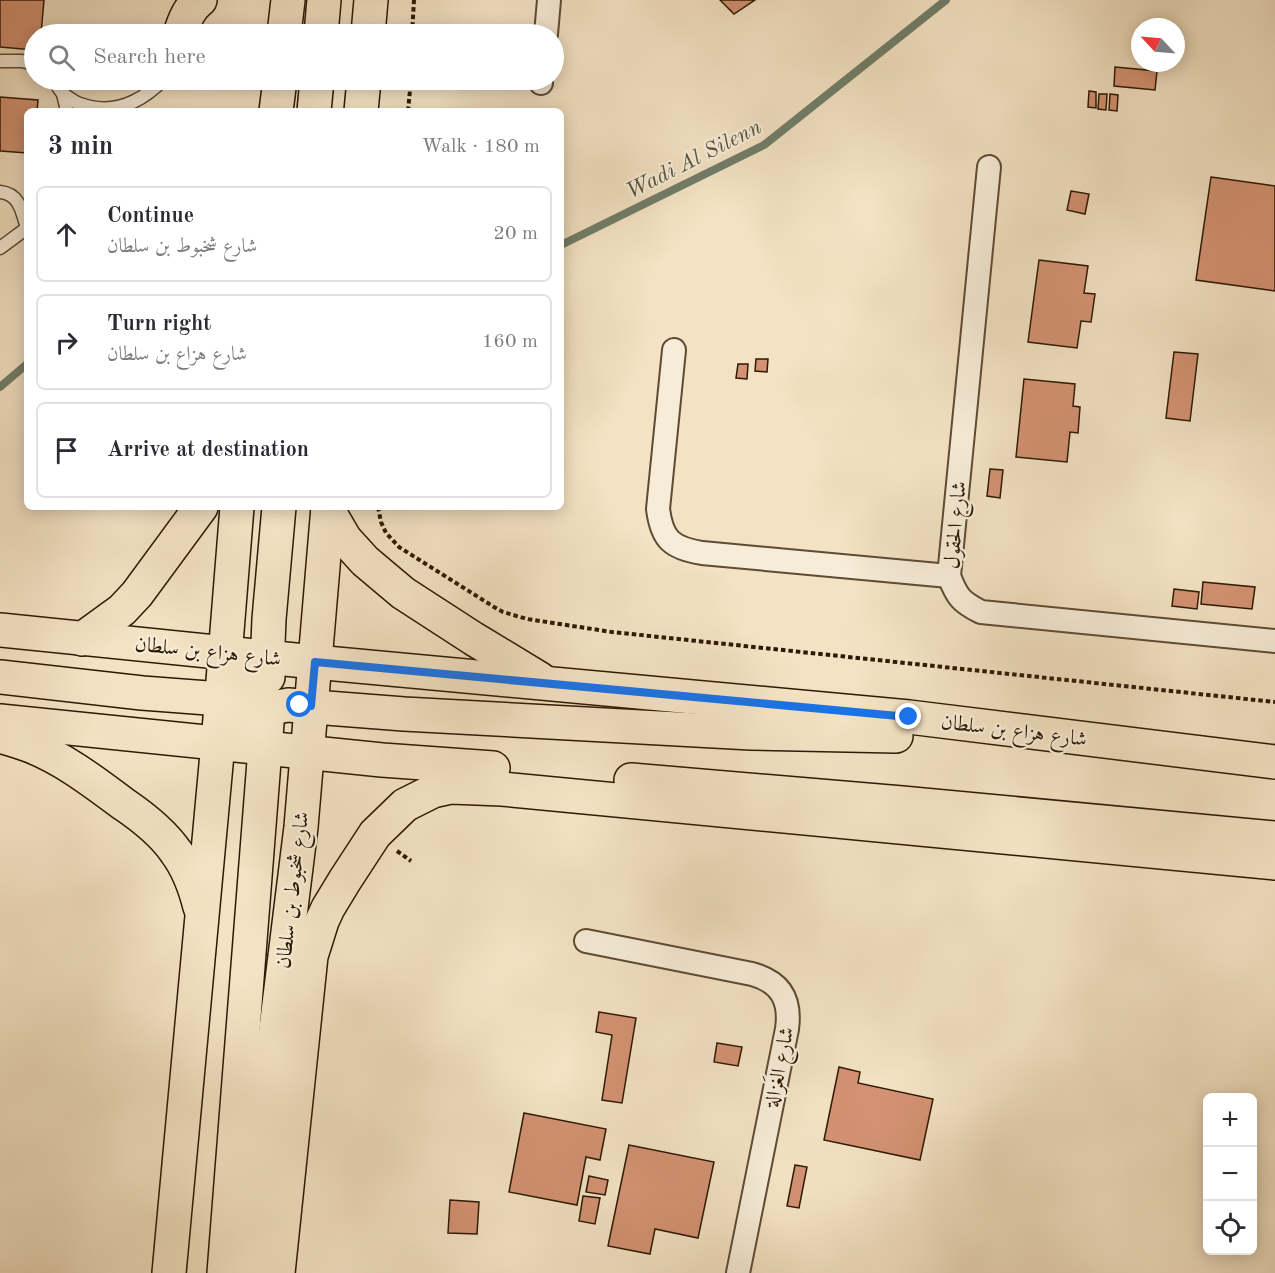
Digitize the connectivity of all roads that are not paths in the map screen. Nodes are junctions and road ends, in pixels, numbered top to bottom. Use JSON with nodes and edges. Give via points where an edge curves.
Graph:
{"nodes":[{"id":1,"x":261,"y":0,"type":"edge"},
{"id":2,"x":324,"y":0,"type":"edge"},
{"id":3,"x":371,"y":0,"type":"edge"},
{"id":4,"x":549,"y":0,"type":"edge"},
{"id":5,"x":286,"y":19,"type":"edge"},
{"id":6,"x":322,"y":24,"type":"edge"},
{"id":7,"x":369,"y":24,"type":"edge"},
{"id":8,"x":547,"y":24,"type":"edge"},
{"id":9,"x":0,"y":61,"type":"edge"},
{"id":10,"x":24,"y":62,"type":"edge"},
{"id":11,"x":60,"y":90,"type":"edge"},
{"id":12,"x":152,"y":90,"type":"edge"},
{"id":13,"x":279,"y":90,"type":"edge"},
{"id":14,"x":316,"y":90,"type":"edge"},
{"id":15,"x":363,"y":90,"type":"edge"},
{"id":16,"x":63,"y":94,"type":"junction"},
{"id":17,"x":66,"y":108,"type":"edge"},
{"id":18,"x":99,"y":108,"type":"edge"},
{"id":19,"x":119,"y":108,"type":"edge"},
{"id":20,"x":276,"y":108,"type":"edge"},
{"id":21,"x":314,"y":108,"type":"edge"},
{"id":22,"x":361,"y":108,"type":"edge"},
{"id":23,"x":989,"y":167,"type":"dead end"},
{"id":24,"x":0,"y":192,"type":"edge"},
{"id":25,"x":24,"y":219,"type":"edge"},
{"id":26,"x":24,"y":230,"type":"edge"},
{"id":27,"x":0,"y":248,"type":"edge"},
{"id":28,"x":674,"y":350,"type":"dead end"},
{"id":29,"x":199,"y":510,"type":"edge"},
{"id":30,"x":237,"y":510,"type":"edge"},
{"id":31,"x":279,"y":510,"type":"edge"},
{"id":32,"x":328,"y":510,"type":"edge"},
{"id":33,"x":329,"y":510,"type":"edge"},
{"id":34,"x":949,"y":576,"type":"junction"},
{"id":35,"x":319,"y":617,"type":"junction"},
{"id":36,"x":269,"y":619,"type":"junction"},
{"id":37,"x":0,"y":630,"type":"edge"},
{"id":38,"x":82,"y":639,"type":"junction"},
{"id":39,"x":1275,"y":640,"type":"edge"},
{"id":40,"x":180,"y":648,"type":"junction"},
{"id":41,"x":225,"y":652,"type":"junction"},
{"id":42,"x":267,"y":657,"type":"junction"},
{"id":43,"x":315,"y":662,"type":"junction"},
{"id":44,"x":0,"y":677,"type":"edge"},
{"id":45,"x":550,"y":684,"type":"junction"},
{"id":46,"x":178,"y":696,"type":"junction"},
{"id":47,"x":221,"y":699,"type":"junction"},
{"id":48,"x":268,"y":700,"type":"junction"},
{"id":49,"x":311,"y":706,"type":"junction"},
{"id":50,"x":351,"y":710,"type":"junction"},
{"id":51,"x":0,"y":721,"type":"edge"},
{"id":52,"x":970,"y":725,"type":"junction"},
{"id":53,"x":0,"y":736,"type":"edge"},
{"id":54,"x":218,"y":743,"type":"junction"},
{"id":55,"x":265,"y":748,"type":"junction"},
{"id":56,"x":307,"y":752,"type":"junction"},
{"id":57,"x":350,"y":756,"type":"junction"},
{"id":58,"x":1275,"y":762,"type":"edge"},
{"id":59,"x":214,"y":784,"type":"junction"},
{"id":60,"x":261,"y":796,"type":"junction"},
{"id":61,"x":1275,"y":838,"type":"edge"},
{"id":62,"x":1275,"y":863,"type":"edge"},
{"id":63,"x":203,"y":916,"type":"junction"},
{"id":64,"x":586,"y":941,"type":"dead end"},
{"id":65,"x":169,"y":1273,"type":"edge"},
{"id":66,"x":224,"y":1273,"type":"edge"},
{"id":67,"x":248,"y":1273,"type":"edge"},
{"id":68,"x":279,"y":1273,"type":"edge"},
{"id":69,"x":738,"y":1273,"type":"edge"}],
"edges":[{"from":1,"to":5,"type":"main road"},
{"from":2,"to":6,"type":"main road"},
{"from":3,"to":7,"type":"main road"},
{"from":4,"to":8,"type":"street"},
{"from":9,"to":10,"type":"lane"},
{"from":11,"to":16,"type":"lane"},
{"from":12,"to":19,"type":"lane"},
{"from":13,"to":20,"type":"main road"},
{"from":14,"to":21,"type":"main road"},
{"from":15,"to":22,"type":"main road"},
{"from":16,"to":17,"type":"lane"},
{"from":16,"to":18,"type":"lane","via":[[80,104]]},
{"from":23,"to":34,"type":"street","name":"شارع الحقول"},
{"from":24,"to":25,"type":"lane","via":[[16,198]]},
{"from":26,"to":27,"type":"lane"},
{"from":28,"to":34,"type":"street","via":[[658,509],[660,527],[670,542],[686,551],[702,553]]},
{"from":29,"to":38,"type":"main road","via":[[137,594]]},
{"from":30,"to":41,"type":"main road"},
{"from":31,"to":36,"type":"main road"},
{"from":32,"to":35,"type":"main road","name":"شارع شخبوط بن سلطان"},
{"from":33,"to":45,"type":"main road","via":[[345,539],[404,593]]},
{"from":34,"to":39,"type":"street","name":"شارع الحقول","via":[[966,604],[981,612]]},
{"from":35,"to":36,"type":"main road","via":[[293,626]]},
{"from":35,"to":43,"type":"main road","name":"شارع شخبوط بن سلطان"},
{"from":36,"to":42,"type":"main road"},
{"from":37,"to":38,"type":"main road","name":"شارع هزاع بن سلطان"},
{"from":38,"to":40,"type":"main road","name":"شارع هزاع بن سلطان"},
{"from":40,"to":41,"type":"main road","name":"شارع هزاع بن سلطان"},
{"from":40,"to":46,"type":"main road","via":[[185,676]]},
{"from":41,"to":42,"type":"main road","name":"شارع هزاع بن سلطان"},
{"from":41,"to":47,"type":"main road"},
{"from":41,"to":48,"type":"main road"},
{"from":42,"to":43,"type":"main road","name":"شارع هزاع بن سلطان"},
{"from":42,"to":48,"type":"main road"},
{"from":43,"to":45,"type":"main road","name":"شارع هزاع بن سلطان"},
{"from":43,"to":48,"type":"main road"},
{"from":43,"to":49,"type":"main road","name":"شارع شخبوط بن سلطان"},
{"from":44,"to":46,"type":"main road"},
{"from":45,"to":52,"type":"main road","name":"شارع هزاع بن سلطان"},
{"from":46,"to":47,"type":"main road"},
{"from":47,"to":48,"type":"main road"},
{"from":47,"to":54,"type":"main road"},
{"from":48,"to":49,"type":"main road"},
{"from":48,"to":54,"type":"main road"},
{"from":48,"to":55,"type":"main road"},
{"from":48,"to":56,"type":"main road"},
{"from":49,"to":50,"type":"main road"},
{"from":49,"to":56,"type":"main road","name":"شارع شخبوط بن سلطان"},
{"from":50,"to":52,"type":"main road","via":[[774,734],[913,736]]},
{"from":50,"to":57,"type":"main road","via":[[337,729],[339,745]]},
{"from":51,"to":54,"type":"main road"},
{"from":52,"to":58,"type":"main road","name":"شارع هزاع بن سلطان"},
{"from":53,"to":63,"type":"main road","via":[[31,746],[70,766],[160,832],[188,871]]},
{"from":54,"to":55,"type":"main road"},
{"from":54,"to":59,"type":"main road"},
{"from":55,"to":56,"type":"main road"},
{"from":55,"to":60,"type":"main road"},
{"from":56,"to":57,"type":"main road"},
{"from":56,"to":67,"type":"main road","name":"شارع شخبوط بن سلطان"},
{"from":57,"to":61,"type":"main road"},
{"from":59,"to":60,"type":"main road","via":[[241,778]]},
{"from":59,"to":63,"type":"main road"},
{"from":60,"to":66,"type":"main road"},
{"from":62,"to":68,"type":"main road","via":[[502,789],[451,787],[433,791],[405,805],[375,834],[328,908],[311,956]]},
{"from":63,"to":65,"type":"main road"},
{"from":64,"to":69,"type":"street","name":"شارع الغَزالة","via":[[764,978],[785,999],[787,1029]]}]}
